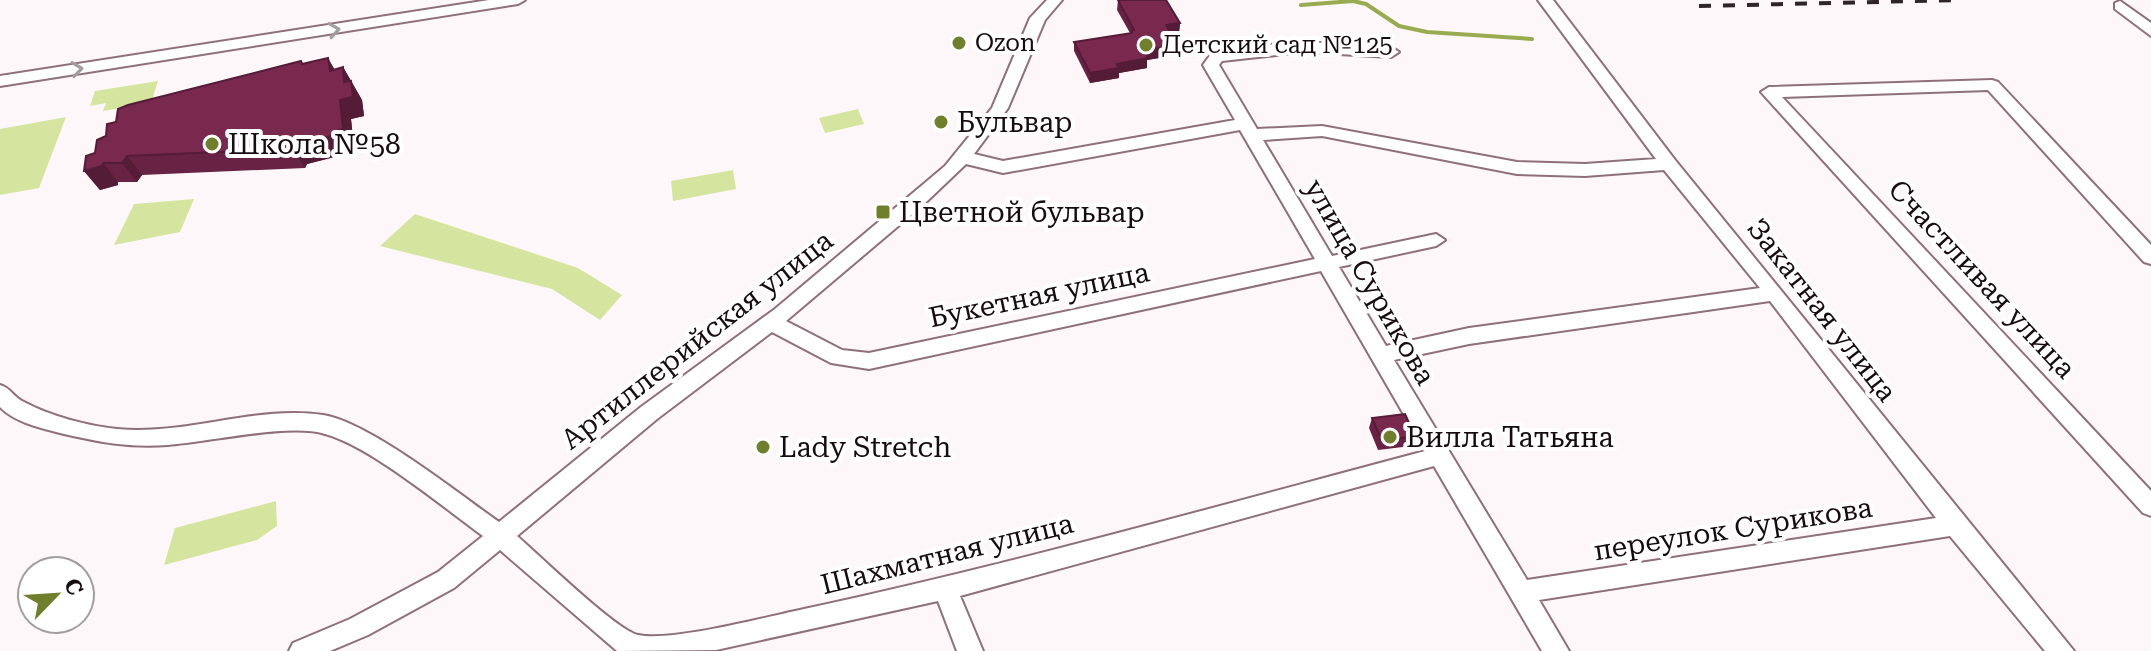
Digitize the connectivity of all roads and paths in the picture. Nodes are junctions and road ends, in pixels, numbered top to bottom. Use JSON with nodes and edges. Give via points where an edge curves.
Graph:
{"nodes":[{"id":1,"x":518,"y":0,"type":"edge"},
{"id":2,"x":1055,"y":0,"type":"edge"},
{"id":3,"x":1545,"y":0,"type":"edge"},
{"id":4,"x":2120,"y":6,"type":"dead end"},
{"id":5,"x":2151,"y":31,"type":"edge"},
{"id":6,"x":1391,"y":52,"type":"dead end"},
{"id":7,"x":0,"y":81,"type":"edge"},
{"id":8,"x":1248,"y":130,"type":"junction"},
{"id":9,"x":962,"y":157,"type":"junction"},
{"id":10,"x":1669,"y":164,"type":"junction"},
{"id":11,"x":1436,"y":240,"type":"dead end"},
{"id":12,"x":2151,"y":257,"type":"edge"},
{"id":13,"x":1326,"y":263,"type":"junction"},
{"id":14,"x":1775,"y":293,"type":"junction"},
{"id":15,"x":770,"y":322,"type":"junction"},
{"id":16,"x":1382,"y":355,"type":"junction"},
{"id":17,"x":0,"y":393,"type":"edge"},
{"id":18,"x":1439,"y":456,"type":"junction"},
{"id":19,"x":2151,"y":506,"type":"edge"},
{"id":20,"x":1955,"y":525,"type":"junction"},
{"id":21,"x":502,"y":537,"type":"junction"},
{"id":22,"x":945,"y":589,"type":"junction"},
{"id":23,"x":1519,"y":592,"type":"junction"},
{"id":24,"x":302,"y":651,"type":"edge"},
{"id":25,"x":970,"y":651,"type":"edge"},
{"id":26,"x":1556,"y":651,"type":"edge"},
{"id":27,"x":2061,"y":651,"type":"edge"}],
"edges":[{"from":7,"to":1,"type":"street","one_way":true},
{"from":2,"to":9,"type":"street","name":"Артиллерийская улица","via":[[1038,18],[1000,108]]},
{"from":3,"to":10,"type":"street","name":"Закатная улица"},
{"from":4,"to":5,"type":"street"},
{"from":6,"to":8,"type":"street","name":"улица Сурикова","via":[[1339,45],[1217,57],[1211,65]]},
{"from":8,"to":9,"type":"street","via":[[1003,167]]},
{"from":8,"to":10,"type":"street","via":[[1322,131],[1517,168]]},
{"from":8,"to":13,"type":"street","name":"улица Сурикова"},
{"from":9,"to":15,"type":"street","name":"Артиллерийская улица","via":[[917,201]]},
{"from":10,"to":14,"type":"street","name":"Закатная улица"},
{"from":11,"to":13,"type":"street","name":"Букетная улица"},
{"from":12,"to":19,"type":"street","name":"Счастливая улица","via":[[1992,85],[1769,92]]},
{"from":13,"to":15,"type":"street","name":"Букетная улица","via":[[869,361],[838,357]]},
{"from":13,"to":16,"type":"street","name":"улица Сурикова"},
{"from":14,"to":16,"type":"street","via":[[1469,336]]},
{"from":14,"to":20,"type":"street","name":"Закатная улица"},
{"from":15,"to":21,"type":"street","name":"Артиллерийская улица","via":[[649,413]]},
{"from":16,"to":18,"type":"street","name":"улица Сурикова"},
{"from":17,"to":21,"type":"street","name":"Шахматная улица","via":[[13,407],[46,421],[117,438],[324,424],[357,437]]},
{"from":18,"to":22,"type":"street","name":"Шахматная улица"},
{"from":18,"to":23,"type":"street","name":"улица Сурикова"},
{"from":20,"to":23,"type":"street","name":"переулок Сурикова"},
{"from":20,"to":27,"type":"street","name":"Закатная улица"},
{"from":21,"to":22,"type":"street","name":"Шахматная улица","via":[[604,627],[627,644],[647,648],[716,639]]},
{"from":21,"to":24,"type":"street","name":"Артиллерийская улица","via":[[403,606]]},
{"from":22,"to":25,"type":"street"},
{"from":23,"to":26,"type":"street","name":"улица Сурикова"}]}
